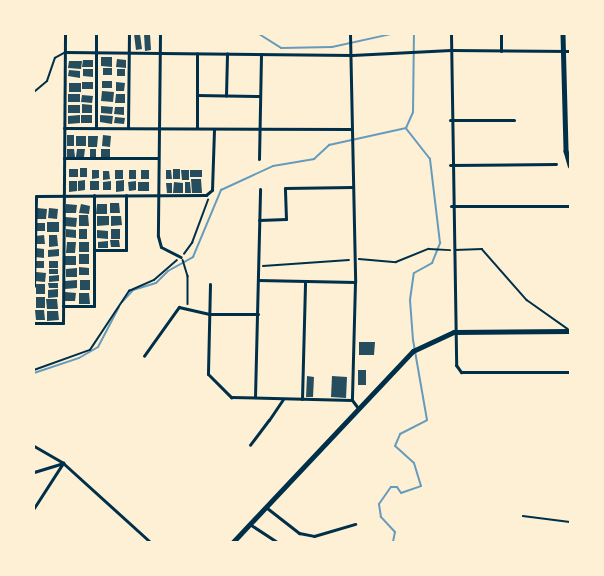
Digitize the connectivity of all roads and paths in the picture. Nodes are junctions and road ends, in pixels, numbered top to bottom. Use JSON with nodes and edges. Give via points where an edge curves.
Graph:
{"nodes":[{"id":1,"x":65,"y":34,"type":"edge"},
{"id":2,"x":96,"y":34,"type":"edge"},
{"id":3,"x":129,"y":34,"type":"edge"},
{"id":4,"x":160,"y":34,"type":"edge"},
{"id":5,"x":350,"y":34,"type":"edge"},
{"id":6,"x":451,"y":34,"type":"edge"},
{"id":7,"x":501,"y":34,"type":"edge"},
{"id":8,"x":563,"y":34,"type":"edge"},
{"id":9,"x":451,"y":50,"type":"junction"},
{"id":10,"x":564,"y":50,"type":"junction"},
{"id":11,"x":501,"y":51,"type":"junction"},
{"id":12,"x":570,"y":51,"type":"edge"},
{"id":13,"x":65,"y":52,"type":"junction"},
{"id":14,"x":97,"y":52,"type":"junction"},
{"id":15,"x":129,"y":53,"type":"junction"},
{"id":16,"x":161,"y":53,"type":"junction"},
{"id":17,"x":197,"y":54,"type":"junction"},
{"id":18,"x":227,"y":54,"type":"junction"},
{"id":19,"x":261,"y":54,"type":"junction"},
{"id":20,"x":352,"y":55,"type":"junction"},
{"id":21,"x":34,"y":92,"type":"edge"},
{"id":22,"x":197,"y":95,"type":"junction"},
{"id":23,"x":226,"y":96,"type":"junction"},
{"id":24,"x":260,"y":96,"type":"junction"},
{"id":25,"x":450,"y":120,"type":"junction"},
{"id":26,"x":514,"y":120,"type":"dead end"},
{"id":27,"x":64,"y":128,"type":"junction"},
{"id":28,"x":96,"y":128,"type":"junction"},
{"id":29,"x":128,"y":128,"type":"junction"},
{"id":30,"x":159,"y":128,"type":"junction"},
{"id":31,"x":197,"y":128,"type":"junction"},
{"id":32,"x":214,"y":128,"type":"junction"},
{"id":33,"x":259,"y":129,"type":"junction"},
{"id":34,"x":351,"y":129,"type":"junction"},
{"id":35,"x":64,"y":158,"type":"junction"},
{"id":36,"x":158,"y":158,"type":"junction"},
{"id":37,"x":259,"y":159,"type":"dead end"},
{"id":38,"x":556,"y":164,"type":"dead end"},
{"id":39,"x":450,"y":165,"type":"junction"},
{"id":40,"x":570,"y":165,"type":"edge"},
{"id":41,"x":353,"y":186,"type":"junction"},
{"id":42,"x":260,"y":189,"type":"dead end"},
{"id":43,"x":210,"y":193,"type":"junction"},
{"id":44,"x":63,"y":195,"type":"junction"},
{"id":45,"x":94,"y":195,"type":"junction"},
{"id":46,"x":126,"y":196,"type":"junction"},
{"id":47,"x":157,"y":196,"type":"junction"},
{"id":48,"x":451,"y":206,"type":"junction"},
{"id":49,"x":570,"y":206,"type":"edge"},
{"id":50,"x":259,"y":220,"type":"junction"},
{"id":51,"x":94,"y":250,"type":"junction"},
{"id":52,"x":442,"y":250,"type":"dead end"},
{"id":53,"x":455,"y":250,"type":"junction"},
{"id":54,"x":182,"y":258,"type":"junction"},
{"id":55,"x":355,"y":260,"type":"junction"},
{"id":56,"x":257,"y":267,"type":"junction"},
{"id":57,"x":258,"y":280,"type":"junction"},
{"id":58,"x":305,"y":280,"type":"junction"},
{"id":59,"x":355,"y":282,"type":"junction"},
{"id":60,"x":210,"y":284,"type":"dead end"},
{"id":61,"x":34,"y":286,"type":"edge"},
{"id":62,"x":63,"y":306,"type":"junction"},
{"id":63,"x":188,"y":308,"type":"junction"},
{"id":64,"x":209,"y":314,"type":"junction"},
{"id":65,"x":258,"y":314,"type":"junction"},
{"id":66,"x":34,"y":323,"type":"edge"},
{"id":67,"x":570,"y":330,"type":"edge"},
{"id":68,"x":454,"y":332,"type":"junction"},
{"id":69,"x":144,"y":356,"type":"dead end"},
{"id":70,"x":34,"y":370,"type":"edge"},
{"id":71,"x":570,"y":372,"type":"edge"},
{"id":72,"x":256,"y":396,"type":"junction"},
{"id":73,"x":283,"y":399,"type":"junction"},
{"id":74,"x":302,"y":399,"type":"junction"},
{"id":75,"x":352,"y":400,"type":"junction"},
{"id":76,"x":358,"y":408,"type":"junction"},
{"id":77,"x":269,"y":420,"type":"joint"},
{"id":78,"x":250,"y":445,"type":"dead end"},
{"id":79,"x":34,"y":446,"type":"edge"},
{"id":80,"x":63,"y":463,"type":"junction"},
{"id":81,"x":34,"y":472,"type":"edge"},
{"id":82,"x":34,"y":508,"type":"edge"},
{"id":83,"x":267,"y":508,"type":"junction"},
{"id":84,"x":523,"y":516,"type":"dead end"},
{"id":85,"x":570,"y":522,"type":"edge"},
{"id":86,"x":355,"y":524,"type":"dead end"},
{"id":87,"x":251,"y":525,"type":"junction"},
{"id":88,"x":150,"y":542,"type":"edge"},
{"id":89,"x":233,"y":542,"type":"edge"},
{"id":90,"x":277,"y":542,"type":"edge"}],
"edges":[{"from":1,"to":13,"type":"street"},
{"from":2,"to":14,"type":"street"},
{"from":3,"to":15,"type":"street"},
{"from":4,"to":16,"type":"street"},
{"from":5,"to":20,"type":"street"},
{"from":6,"to":9,"type":"street"},
{"from":7,"to":11,"type":"street"},
{"from":8,"to":10,"type":"main road"},
{"from":9,"to":11,"type":"street"},
{"from":9,"to":20,"type":"street"},
{"from":9,"to":25,"type":"street"},
{"from":10,"to":11,"type":"street"},
{"from":10,"to":12,"type":"street"},
{"from":10,"to":40,"type":"main road","via":[[566,151]]},
{"from":13,"to":14,"type":"street"},
{"from":13,"to":21,"type":"lane","via":[[55,58],[47,81]]},
{"from":13,"to":27,"type":"street"},
{"from":14,"to":15,"type":"street"},
{"from":14,"to":28,"type":"street"},
{"from":15,"to":16,"type":"street"},
{"from":15,"to":29,"type":"street"},
{"from":16,"to":17,"type":"street"},
{"from":16,"to":30,"type":"street"},
{"from":17,"to":18,"type":"street"},
{"from":17,"to":22,"type":"street"},
{"from":18,"to":19,"type":"street"},
{"from":18,"to":23,"type":"street"},
{"from":19,"to":20,"type":"street"},
{"from":19,"to":24,"type":"street"},
{"from":20,"to":34,"type":"street"},
{"from":22,"to":23,"type":"street"},
{"from":22,"to":31,"type":"street"},
{"from":23,"to":24,"type":"street"},
{"from":24,"to":33,"type":"street"},
{"from":25,"to":26,"type":"street"},
{"from":25,"to":39,"type":"street"},
{"from":27,"to":28,"type":"street"},
{"from":27,"to":35,"type":"street"},
{"from":28,"to":29,"type":"street"},
{"from":29,"to":30,"type":"street"},
{"from":30,"to":31,"type":"street"},
{"from":30,"to":36,"type":"street"},
{"from":31,"to":32,"type":"street"},
{"from":32,"to":33,"type":"street"},
{"from":32,"to":43,"type":"street"},
{"from":33,"to":34,"type":"street"},
{"from":33,"to":37,"type":"street"},
{"from":34,"to":41,"type":"street"},
{"from":35,"to":36,"type":"street"},
{"from":35,"to":44,"type":"street"},
{"from":36,"to":47,"type":"street"},
{"from":38,"to":39,"type":"street"},
{"from":39,"to":48,"type":"street"},
{"from":41,"to":50,"type":"street","via":[[286,188],[286,219]]},
{"from":41,"to":55,"type":"street"},
{"from":42,"to":50,"type":"street"},
{"from":43,"to":47,"type":"street"},
{"from":43,"to":54,"type":"path","via":[[190,249]]},
{"from":44,"to":45,"type":"street"},
{"from":44,"to":61,"type":"street","via":[[36,196]]},
{"from":44,"to":62,"type":"street"},
{"from":45,"to":46,"type":"street"},
{"from":45,"to":51,"type":"street"},
{"from":46,"to":47,"type":"street"},
{"from":46,"to":51,"type":"street","via":[[126,250]]},
{"from":47,"to":54,"type":"street","via":[[160,245]]},
{"from":48,"to":49,"type":"street"},
{"from":48,"to":53,"type":"street"},
{"from":50,"to":56,"type":"street"},
{"from":51,"to":62,"type":"street","via":[[94,306]]},
{"from":52,"to":55,"type":"path","via":[[433,249],[396,262]]},
{"from":53,"to":67,"type":"lane","via":[[482,248],[527,300]]},
{"from":53,"to":68,"type":"street"},
{"from":54,"to":63,"type":"path","via":[[186,270]]},
{"from":54,"to":70,"type":"path","via":[[154,280],[129,291],[90,350]]},
{"from":55,"to":56,"type":"path"},
{"from":55,"to":59,"type":"street"},
{"from":56,"to":57,"type":"street"},
{"from":57,"to":58,"type":"street"},
{"from":57,"to":65,"type":"street"},
{"from":58,"to":59,"type":"street"},
{"from":58,"to":74,"type":"street"},
{"from":59,"to":75,"type":"street"},
{"from":60,"to":64,"type":"street"},
{"from":62,"to":66,"type":"street","via":[[63,323]]},
{"from":63,"to":64,"type":"street"},
{"from":63,"to":69,"type":"street","via":[[179,308]]},
{"from":64,"to":65,"type":"street"},
{"from":64,"to":72,"type":"street","via":[[208,374],[231,397]]},
{"from":65,"to":72,"type":"street"},
{"from":67,"to":68,"type":"main road"},
{"from":68,"to":71,"type":"street","via":[[456,366],[461,372]]},
{"from":68,"to":76,"type":"main road","via":[[413,351]]},
{"from":72,"to":73,"type":"street"},
{"from":73,"to":74,"type":"street"},
{"from":73,"to":77,"type":"street"},
{"from":74,"to":75,"type":"street"},
{"from":75,"to":76,"type":"street"},
{"from":76,"to":83,"type":"main road"},
{"from":77,"to":78,"type":"street"},
{"from":79,"to":80,"type":"street"},
{"from":80,"to":81,"type":"street"},
{"from":80,"to":82,"type":"street"},
{"from":80,"to":88,"type":"street"},
{"from":83,"to":86,"type":"street","via":[[299,533],[314,536]]},
{"from":83,"to":87,"type":"main road"},
{"from":84,"to":85,"type":"lane"},
{"from":87,"to":89,"type":"main road"},
{"from":87,"to":90,"type":"street"}]}
